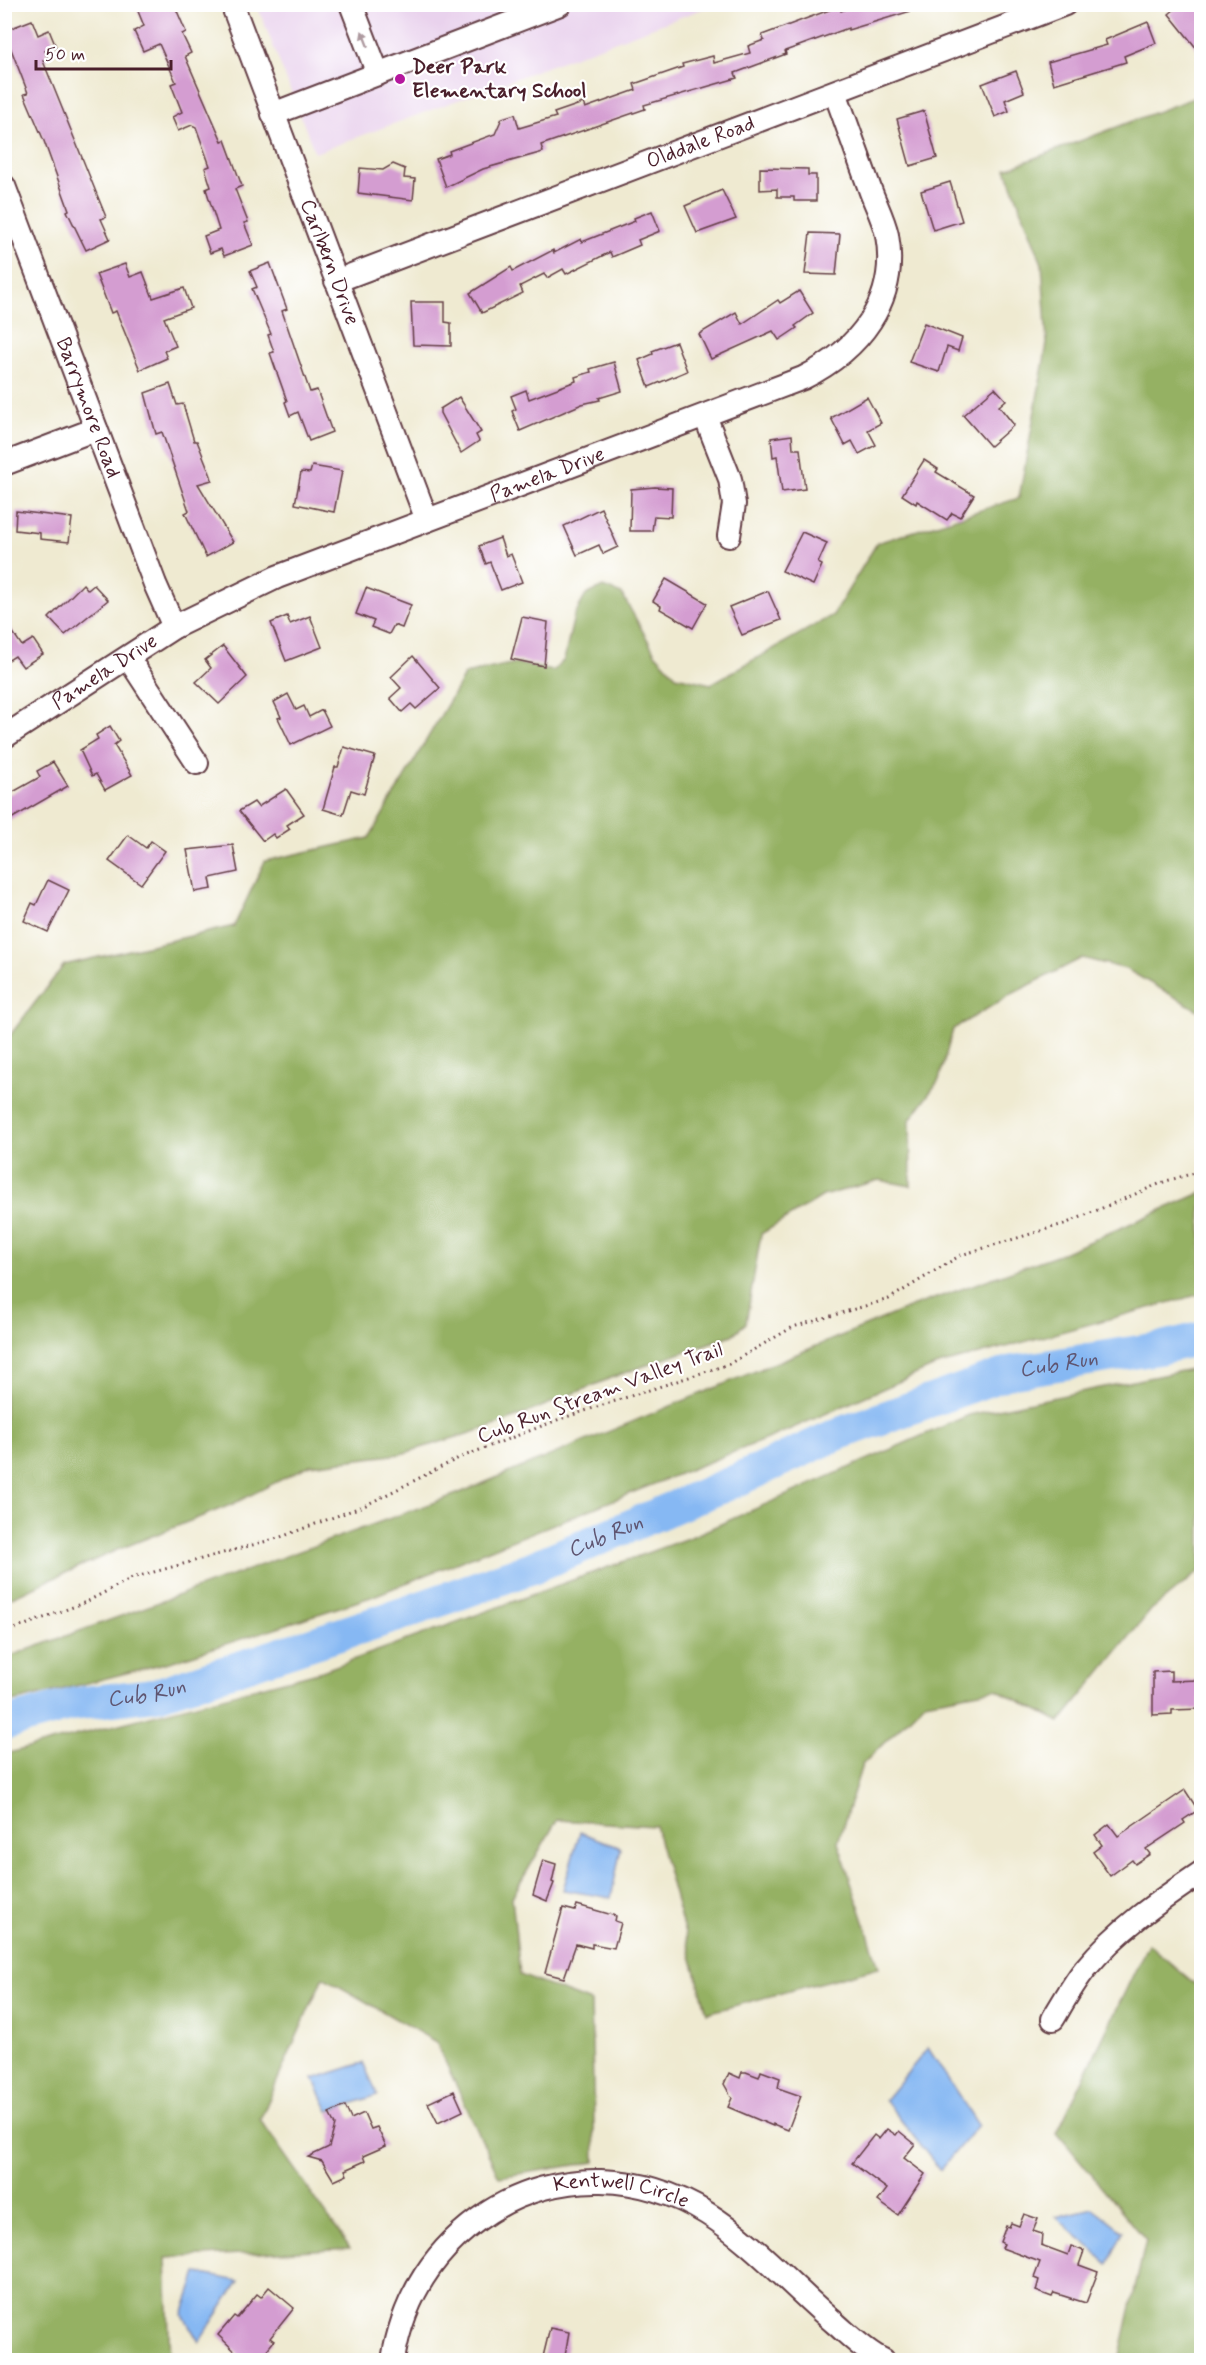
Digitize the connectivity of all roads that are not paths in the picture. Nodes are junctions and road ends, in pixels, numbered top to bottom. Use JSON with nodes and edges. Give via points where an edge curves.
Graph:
{"nodes":[{"id":1,"x":232,"y":4,"type":"edge"},
{"id":2,"x":351,"y":4,"type":"edge"},
{"id":3,"x":560,"y":4,"type":"edge"},
{"id":4,"x":1065,"y":4,"type":"edge"},
{"id":5,"x":378,"y":74,"type":"junction"},
{"id":6,"x":835,"y":92,"type":"junction"},
{"id":7,"x":273,"y":114,"type":"junction"},
{"id":8,"x":4,"y":186,"type":"edge"},
{"id":9,"x":336,"y":281,"type":"junction"},
{"id":10,"x":705,"y":416,"type":"junction"},
{"id":11,"x":96,"y":429,"type":"junction"},
{"id":12,"x":4,"y":464,"type":"edge"},
{"id":13,"x":427,"y":520,"type":"junction"},
{"id":14,"x":729,"y":536,"type":"dead end"},
{"id":15,"x":174,"y":627,"type":"junction"},
{"id":16,"x":129,"y":659,"type":"junction"},
{"id":17,"x":4,"y":738,"type":"edge"},
{"id":18,"x":197,"y":763,"type":"dead end"},
{"id":19,"x":1202,"y":1872,"type":"edge"},
{"id":20,"x":1053,"y":2019,"type":"dead end"},
{"id":21,"x":393,"y":2361,"type":"edge"},
{"id":22,"x":883,"y":2361,"type":"edge"}],
"edges":[{"from":1,"to":7,"type":"street","name":"Carlbern Drive"},
{"from":5,"to":2,"type":"street","one_way":true},
{"from":3,"to":5,"type":"street"},
{"from":4,"to":6,"type":"street","name":"Olddale Road"},
{"from":5,"to":7,"type":"street"},
{"from":6,"to":9,"type":"street","name":"Olddale Road"},
{"from":6,"to":10,"type":"street","name":"Pamela Drive","via":[[886,234],[889,263],[881,300],[853,345],[828,365]]},
{"from":7,"to":9,"type":"street","name":"Carlbern Drive"},
{"from":8,"to":11,"type":"street","name":"Barrymore Road"},
{"from":9,"to":13,"type":"street","name":"Carlbern Drive"},
{"from":10,"to":13,"type":"street","name":"Pamela Drive"},
{"from":10,"to":14,"type":"street","via":[[730,479],[734,504]]},
{"from":11,"to":12,"type":"street"},
{"from":11,"to":15,"type":"street","name":"Barrymore Road"},
{"from":13,"to":15,"type":"street","name":"Pamela Drive","via":[[277,577]]},
{"from":15,"to":16,"type":"street","name":"Pamela Drive"},
{"from":16,"to":17,"type":"street","name":"Pamela Drive"},
{"from":16,"to":18,"type":"street"},
{"from":19,"to":20,"type":"street","via":[[1147,1908],[1109,1942],[1084,1970]]},
{"from":21,"to":22,"type":"street","name":"Kentwell Circle","via":[[411,2299],[438,2256],[458,2235],[521,2196],[588,2180],[636,2184],[699,2206],[730,2228],[814,2305]]}]}
